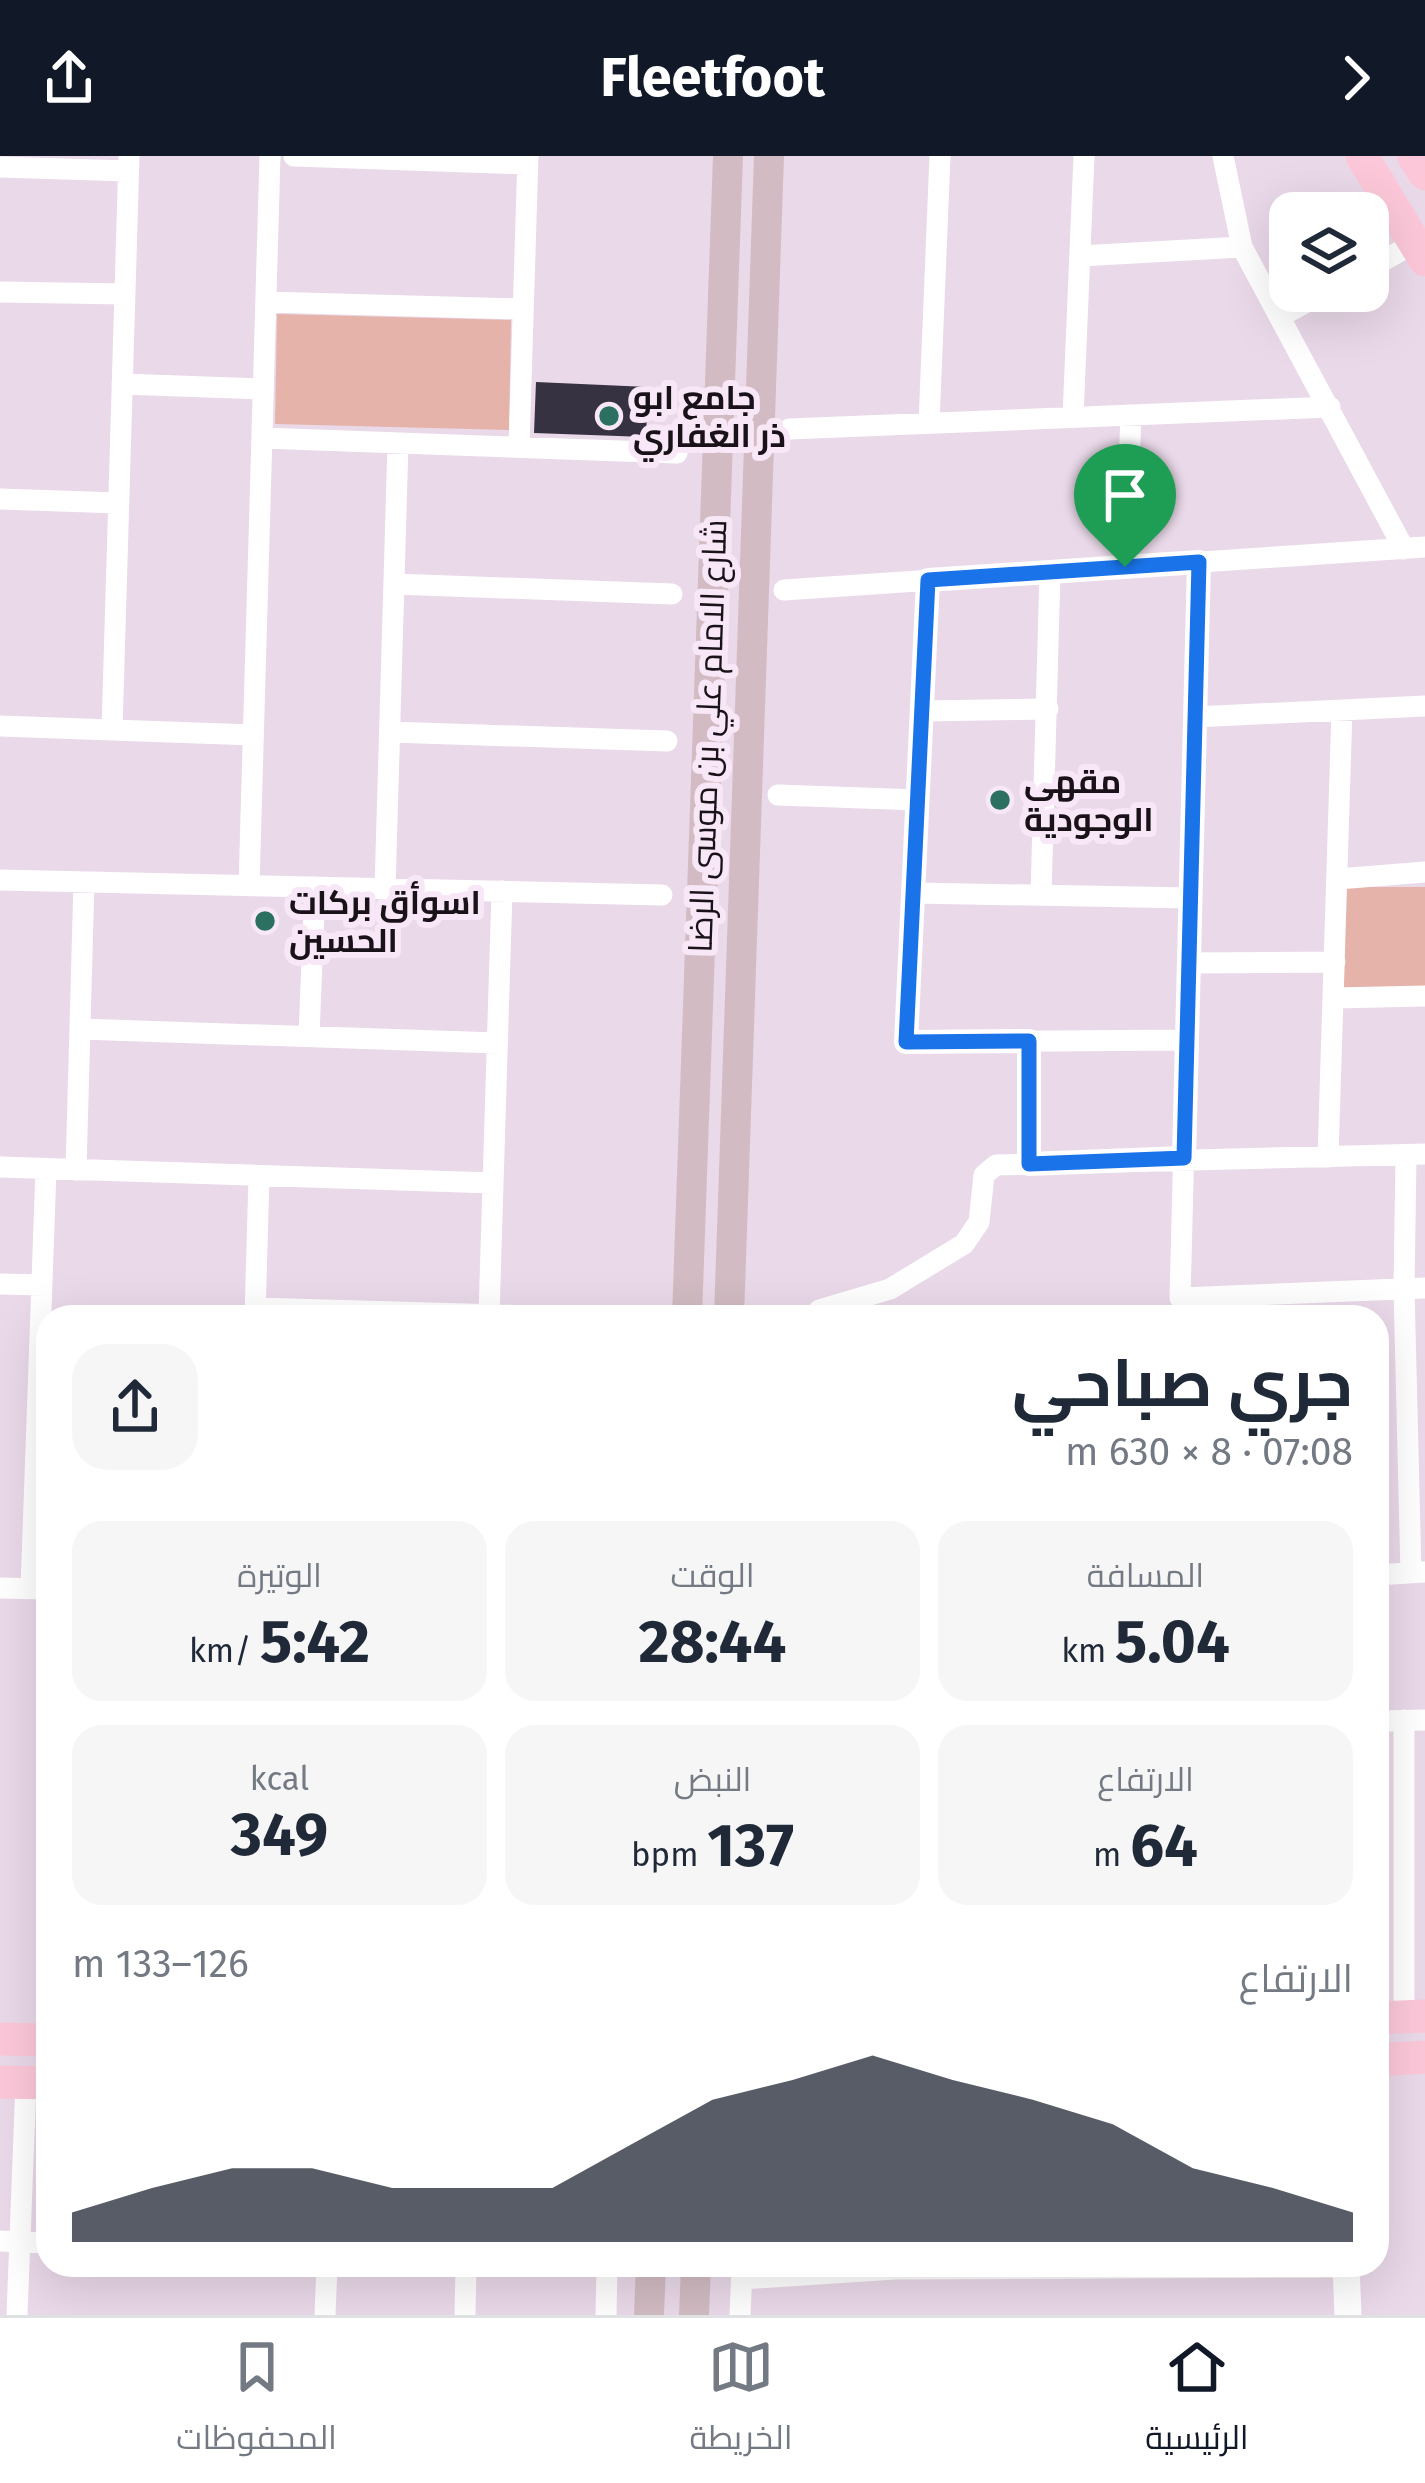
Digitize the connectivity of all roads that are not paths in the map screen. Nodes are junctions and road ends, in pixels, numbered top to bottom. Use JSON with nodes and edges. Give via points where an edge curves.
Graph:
{"nodes":[{"id":1,"x":270,"y":156,"type":"edge"},
{"id":2,"x":294,"y":156,"type":"edge"},
{"id":3,"x":728,"y":156,"type":"edge"},
{"id":4,"x":770,"y":156,"type":"edge"},
{"id":5,"x":940,"y":156,"type":"edge"},
{"id":6,"x":1084,"y":156,"type":"edge"},
{"id":7,"x":1223,"y":156,"type":"edge"},
{"id":8,"x":1363,"y":156,"type":"edge"},
{"id":9,"x":1413,"y":156,"type":"edge"},
{"id":10,"x":528,"y":160,"type":"edge"},
{"id":11,"x":128,"y":164,"type":"edge"},
{"id":12,"x":0,"y":167,"type":"edge"},
{"id":13,"x":1425,"y":175,"type":"edge"},
{"id":14,"x":1242,"y":247,"type":"junction"},
{"id":15,"x":1420,"y":252,"type":"edge"},
{"id":16,"x":1080,"y":256,"type":"junction"},
{"id":17,"x":1389,"y":262,"type":"edge"},
{"id":18,"x":0,"y":292,"type":"edge"},
{"id":19,"x":124,"y":294,"type":"junction"},
{"id":20,"x":266,"y":302,"type":"junction"},
{"id":21,"x":523,"y":309,"type":"junction"},
{"id":22,"x":1288,"y":312,"type":"edge"},
{"id":23,"x":1281,"y":316,"type":"junction"},
{"id":24,"x":122,"y":384,"type":"junction"},
{"id":25,"x":263,"y":389,"type":"junction"},
{"id":26,"x":1330,"y":406,"type":"junction"},
{"id":27,"x":1131,"y":415,"type":"junction"},
{"id":28,"x":1073,"y":417,"type":"junction"},
{"id":29,"x":929,"y":423,"type":"junction"},
{"id":30,"x":789,"y":429,"type":"dead end"},
{"id":31,"x":262,"y":438,"type":"junction"},
{"id":32,"x":398,"y":442,"type":"junction"},
{"id":33,"x":519,"y":447,"type":"junction"},
{"id":34,"x":677,"y":453,"type":"dead end"},
{"id":35,"x":0,"y":499,"type":"edge"},
{"id":36,"x":118,"y":503,"type":"junction"},
{"id":37,"x":1414,"y":548,"type":"edge"},
{"id":38,"x":1199,"y":562,"type":"junction"},
{"id":39,"x":1125,"y":567,"type":"junction"},
{"id":40,"x":1050,"y":572,"type":"junction"},
{"id":41,"x":928,"y":580,"type":"junction"},
{"id":42,"x":394,"y":584,"type":"junction"},
{"id":43,"x":784,"y":590,"type":"dead end"},
{"id":44,"x":672,"y":594,"type":"dead end"},
{"id":45,"x":1425,"y":706,"type":"edge"},
{"id":46,"x":1048,"y":709,"type":"junction"},
{"id":47,"x":1342,"y":710,"type":"junction"},
{"id":48,"x":923,"y":711,"type":"junction"},
{"id":49,"x":1195,"y":717,"type":"junction"},
{"id":50,"x":0,"y":726,"type":"edge"},
{"id":51,"x":112,"y":730,"type":"junction"},
{"id":52,"x":389,"y":731,"type":"junction"},
{"id":53,"x":253,"y":735,"type":"junction"},
{"id":54,"x":667,"y":741,"type":"dead end"},
{"id":55,"x":778,"y":796,"type":"dead end"},
{"id":56,"x":918,"y":800,"type":"junction"},
{"id":57,"x":1425,"y":872,"type":"edge"},
{"id":58,"x":1338,"y":879,"type":"junction"},
{"id":59,"x":0,"y":880,"type":"edge"},
{"id":60,"x":84,"y":882,"type":"junction"},
{"id":61,"x":249,"y":886,"type":"junction"},
{"id":62,"x":315,"y":887,"type":"junction"},
{"id":63,"x":385,"y":889,"type":"junction"},
{"id":64,"x":502,"y":891,"type":"junction"},
{"id":65,"x":914,"y":893,"type":"junction"},
{"id":66,"x":662,"y":895,"type":"dead end"},
{"id":67,"x":1041,"y":896,"type":"junction"},
{"id":68,"x":1190,"y":898,"type":"junction"},
{"id":69,"x":1335,"y":962,"type":"junction"},
{"id":70,"x":1189,"y":963,"type":"junction"},
{"id":71,"x":1425,"y":996,"type":"edge"},
{"id":72,"x":1334,"y":998,"type":"junction"},
{"id":73,"x":80,"y":1029,"type":"junction"},
{"id":74,"x":309,"y":1036,"type":"junction"},
{"id":75,"x":1187,"y":1040,"type":"junction"},
{"id":76,"x":1029,"y":1041,"type":"junction"},
{"id":77,"x":497,"y":1042,"type":"junction"},
{"id":78,"x":1416,"y":1155,"type":"edge"},
{"id":79,"x":1328,"y":1157,"type":"junction"},
{"id":80,"x":1184,"y":1158,"type":"junction"},
{"id":81,"x":1029,"y":1164,"type":"junction"},
{"id":82,"x":0,"y":1168,"type":"edge"},
{"id":83,"x":46,"y":1169,"type":"junction"},
{"id":84,"x":76,"y":1170,"type":"junction"},
{"id":85,"x":259,"y":1176,"type":"junction"},
{"id":86,"x":493,"y":1184,"type":"junction"},
{"id":87,"x":0,"y":1284,"type":"edge"},
{"id":88,"x":42,"y":1285,"type":"junction"},
{"id":89,"x":1415,"y":1288,"type":"edge"},
{"id":90,"x":1270,"y":1293,"type":"junction"},
{"id":91,"x":42,"y":1305,"type":"edge"},
{"id":92,"x":255,"y":1305,"type":"edge"},
{"id":93,"x":489,"y":1305,"type":"edge"},
{"id":94,"x":687,"y":1305,"type":"edge"},
{"id":95,"x":729,"y":1305,"type":"edge"},
{"id":96,"x":874,"y":1305,"type":"edge"},
{"id":97,"x":1270,"y":1305,"type":"edge"},
{"id":98,"x":1417,"y":1434,"type":"edge"},
{"id":99,"x":1418,"y":1573,"type":"edge"},
{"id":100,"x":0,"y":1588,"type":"edge"},
{"id":101,"x":36,"y":1589,"type":"edge"},
{"id":102,"x":1414,"y":1720,"type":"edge"},
{"id":103,"x":1402,"y":2017,"type":"edge"},
{"id":104,"x":0,"y":2039,"type":"edge"},
{"id":105,"x":36,"y":2040,"type":"edge"},
{"id":106,"x":1425,"y":2057,"type":"edge"},
{"id":107,"x":1389,"y":2059,"type":"edge"},
{"id":108,"x":25,"y":2082,"type":"edge"},
{"id":109,"x":10,"y":2241,"type":"edge"},
{"id":110,"x":327,"y":2277,"type":"edge"},
{"id":111,"x":466,"y":2277,"type":"edge"},
{"id":112,"x":608,"y":2277,"type":"edge"},
{"id":113,"x":651,"y":2277,"type":"edge"},
{"id":114,"x":696,"y":2277,"type":"edge"},
{"id":115,"x":742,"y":2277,"type":"edge"},
{"id":116,"x":1346,"y":2277,"type":"edge"},
{"id":117,"x":17,"y":2315,"type":"edge"},
{"id":118,"x":325,"y":2315,"type":"edge"},
{"id":119,"x":465,"y":2315,"type":"edge"},
{"id":120,"x":606,"y":2315,"type":"edge"},
{"id":121,"x":649,"y":2315,"type":"edge"},
{"id":122,"x":694,"y":2315,"type":"edge"},
{"id":123,"x":740,"y":2315,"type":"edge"},
{"id":124,"x":1348,"y":2315,"type":"edge"}],
"edges":[{"from":1,"to":20,"type":"street"},
{"from":2,"to":10,"type":"street"},
{"from":3,"to":94,"type":"main road","name":"شارع الامام علي بن موسى الرضا"},
{"from":4,"to":95,"type":"main road","name":"شارع الامام علي بن موسى الرضا"},
{"from":5,"to":29,"type":"street"},
{"from":6,"to":16,"type":"street"},
{"from":7,"to":14,"type":"street"},
{"from":8,"to":15,"type":"main road"},
{"from":9,"to":13,"type":"main road"},
{"from":10,"to":21,"type":"street"},
{"from":11,"to":12,"type":"street"},
{"from":11,"to":19,"type":"street"},
{"from":14,"to":16,"type":"street"},
{"from":14,"to":23,"type":"street"},
{"from":15,"to":17,"type":"street"},
{"from":16,"to":28,"type":"street"},
{"from":18,"to":19,"type":"street"},
{"from":19,"to":24,"type":"street"},
{"from":20,"to":21,"type":"street"},
{"from":20,"to":25,"type":"street"},
{"from":21,"to":33,"type":"street"},
{"from":22,"to":23,"type":"street"},
{"from":23,"to":26,"type":"street"},
{"from":24,"to":25,"type":"street"},
{"from":24,"to":36,"type":"street"},
{"from":25,"to":31,"type":"street"},
{"from":26,"to":27,"type":"street"},
{"from":26,"to":37,"type":"street"},
{"from":27,"to":28,"type":"street"},
{"from":27,"to":39,"type":"street"},
{"from":28,"to":29,"type":"street"},
{"from":29,"to":30,"type":"street"},
{"from":31,"to":32,"type":"street"},
{"from":31,"to":53,"type":"street"},
{"from":32,"to":33,"type":"street"},
{"from":32,"to":42,"type":"street"},
{"from":33,"to":34,"type":"street"},
{"from":35,"to":36,"type":"street"},
{"from":36,"to":51,"type":"street"},
{"from":37,"to":38,"type":"street"},
{"from":38,"to":39,"type":"street"},
{"from":38,"to":49,"type":"street"},
{"from":39,"to":40,"type":"street"},
{"from":40,"to":41,"type":"street"},
{"from":40,"to":46,"type":"street"},
{"from":41,"to":43,"type":"street"},
{"from":41,"to":48,"type":"street"},
{"from":42,"to":44,"type":"street"},
{"from":42,"to":52,"type":"street"},
{"from":45,"to":47,"type":"street"},
{"from":46,"to":48,"type":"street"},
{"from":46,"to":67,"type":"street"},
{"from":47,"to":49,"type":"street"},
{"from":47,"to":58,"type":"street"},
{"from":48,"to":56,"type":"street"},
{"from":49,"to":68,"type":"street"},
{"from":50,"to":51,"type":"street"},
{"from":51,"to":53,"type":"street"},
{"from":52,"to":54,"type":"street"},
{"from":52,"to":63,"type":"street"},
{"from":53,"to":61,"type":"street"},
{"from":55,"to":56,"type":"street"},
{"from":56,"to":65,"type":"street"},
{"from":57,"to":58,"type":"street"},
{"from":58,"to":69,"type":"street"},
{"from":59,"to":60,"type":"street"},
{"from":60,"to":61,"type":"street"},
{"from":60,"to":73,"type":"street"},
{"from":61,"to":62,"type":"street"},
{"from":62,"to":63,"type":"street"},
{"from":62,"to":74,"type":"street"},
{"from":63,"to":64,"type":"street"},
{"from":64,"to":66,"type":"street"},
{"from":64,"to":77,"type":"street"},
{"from":65,"to":67,"type":"street"},
{"from":65,"to":76,"type":"street","via":[[906,1042]]},
{"from":67,"to":68,"type":"street"},
{"from":68,"to":70,"type":"street"},
{"from":69,"to":70,"type":"street"},
{"from":69,"to":72,"type":"street"},
{"from":70,"to":75,"type":"street"},
{"from":71,"to":72,"type":"street"},
{"from":72,"to":79,"type":"street"},
{"from":73,"to":74,"type":"street"},
{"from":73,"to":84,"type":"street"},
{"from":74,"to":77,"type":"street"},
{"from":75,"to":76,"type":"street"},
{"from":75,"to":80,"type":"street"},
{"from":76,"to":81,"type":"street"},
{"from":77,"to":86,"type":"street"},
{"from":78,"to":79,"type":"street"},
{"from":78,"to":89,"type":"street"},
{"from":79,"to":80,"type":"street"},
{"from":80,"to":81,"type":"street"},
{"from":80,"to":90,"type":"street","via":[[1180,1298]]},
{"from":81,"to":96,"type":"street","via":[[988,1170],[971,1238]]},
{"from":82,"to":83,"type":"street"},
{"from":83,"to":84,"type":"street"},
{"from":83,"to":88,"type":"street"},
{"from":84,"to":85,"type":"street"},
{"from":85,"to":86,"type":"street"},
{"from":85,"to":92,"type":"street"},
{"from":86,"to":93,"type":"street"},
{"from":87,"to":88,"type":"street"},
{"from":88,"to":91,"type":"street"},
{"from":89,"to":90,"type":"street"},
{"from":89,"to":98,"type":"street"},
{"from":90,"to":97,"type":"street"},
{"from":98,"to":99,"type":"street"},
{"from":100,"to":101,"type":"street"},
{"from":102,"to":103,"type":"street"},
{"from":104,"to":105,"type":"main road"},
{"from":106,"to":107,"type":"main road"},
{"from":108,"to":109,"type":"street"},
{"from":109,"to":117,"type":"street"},
{"from":110,"to":118,"type":"street"},
{"from":111,"to":119,"type":"street"},
{"from":112,"to":120,"type":"street"},
{"from":113,"to":121,"type":"main road"},
{"from":114,"to":122,"type":"main road"},
{"from":115,"to":123,"type":"street"},
{"from":116,"to":124,"type":"street"}]}
